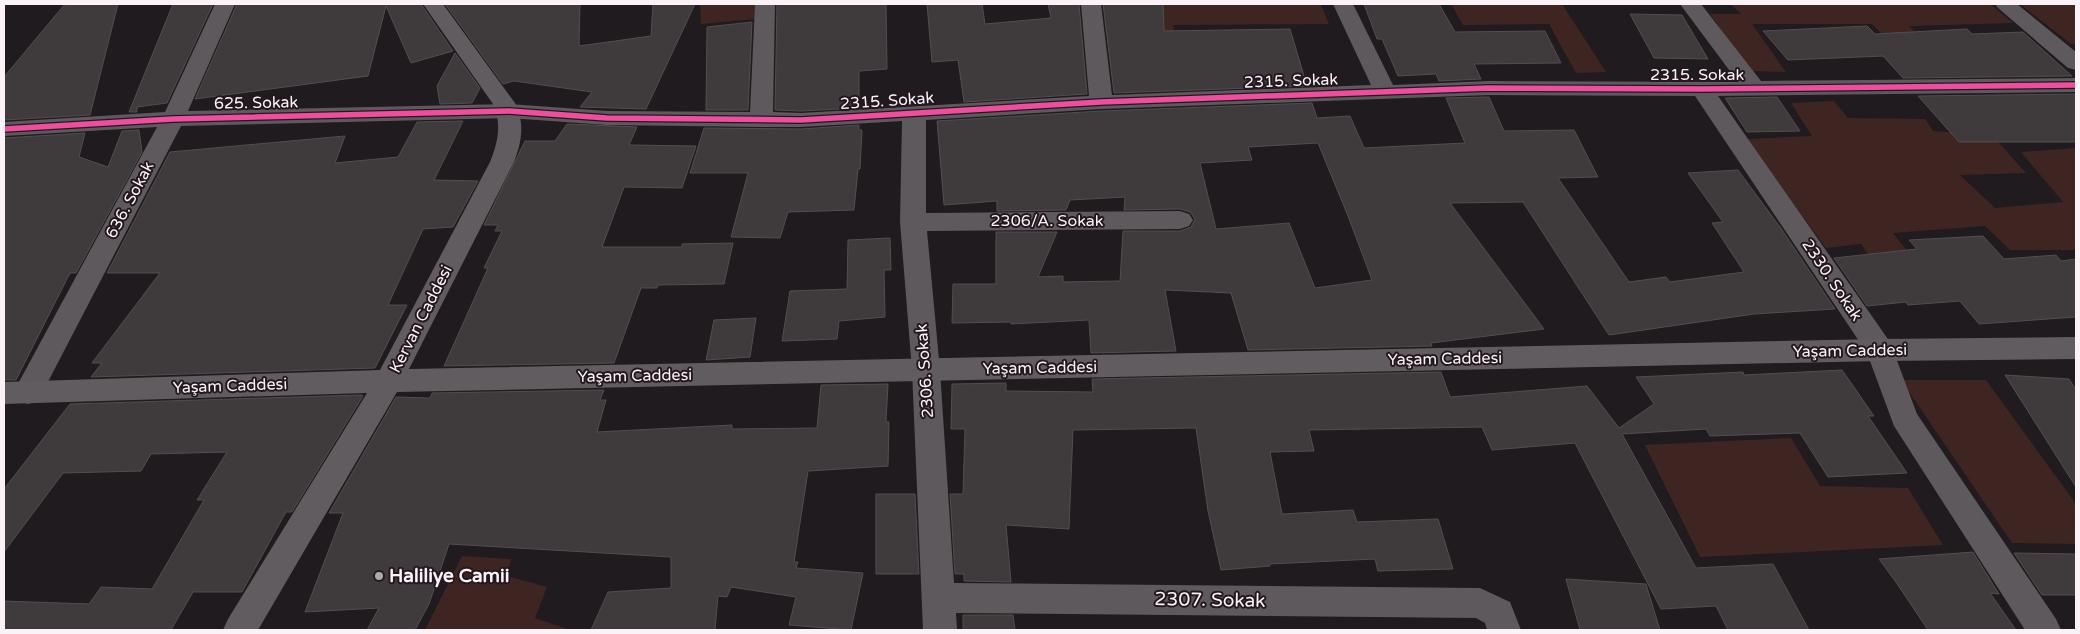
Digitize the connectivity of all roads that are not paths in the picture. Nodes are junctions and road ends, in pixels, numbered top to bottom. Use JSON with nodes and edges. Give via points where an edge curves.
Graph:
{"nodes":[{"id":1,"x":225,"y":4,"type":"edge"},
{"id":2,"x":433,"y":4,"type":"edge"},
{"id":3,"x":765,"y":4,"type":"edge"},
{"id":4,"x":1091,"y":4,"type":"edge"},
{"id":5,"x":1343,"y":4,"type":"edge"},
{"id":6,"x":1690,"y":4,"type":"edge"},
{"id":7,"x":2005,"y":4,"type":"edge"},
{"id":8,"x":2076,"y":62,"type":"edge"},
{"id":9,"x":2076,"y":85,"type":"edge"},
{"id":10,"x":1754,"y":88,"type":"junction"},
{"id":11,"x":1702,"y":89,"type":"junction"},
{"id":12,"x":1385,"y":92,"type":"junction"},
{"id":13,"x":1102,"y":102,"type":"junction"},
{"id":14,"x":508,"y":111,"type":"junction"},
{"id":15,"x":914,"y":113,"type":"junction"},
{"id":16,"x":173,"y":119,"type":"junction"},
{"id":17,"x":761,"y":120,"type":"junction"},
{"id":18,"x":4,"y":129,"type":"edge"},
{"id":19,"x":1180,"y":220,"type":"dead end"},
{"id":20,"x":914,"y":222,"type":"junction"},
{"id":21,"x":2076,"y":348,"type":"edge"},
{"id":22,"x":1880,"y":350,"type":"junction"},
{"id":23,"x":926,"y":370,"type":"junction"},
{"id":24,"x":389,"y":381,"type":"junction"},
{"id":25,"x":16,"y":393,"type":"edge"},
{"id":26,"x":939,"y":598,"type":"junction"},
{"id":27,"x":240,"y":630,"type":"edge"},
{"id":28,"x":940,"y":630,"type":"edge"},
{"id":29,"x":1504,"y":630,"type":"edge"},
{"id":30,"x":2044,"y":630,"type":"edge"}],
"edges":[{"from":1,"to":16,"type":"street","name":"636. Sokak"},
{"from":2,"to":14,"type":"street"},
{"from":3,"to":17,"type":"street"},
{"from":4,"to":13,"type":"street"},
{"from":5,"to":12,"type":"street"},
{"from":6,"to":10,"type":"street"},
{"from":7,"to":8,"type":"street"},
{"from":9,"to":10,"type":"street","name":"2315. Sokak"},
{"from":10,"to":11,"type":"street","name":"2315. Sokak"},
{"from":11,"to":12,"type":"street","name":"2315. Sokak","via":[[1489,88]]},
{"from":11,"to":22,"type":"street","name":"2330. Sokak"},
{"from":12,"to":13,"type":"street","name":"2315. Sokak"},
{"from":13,"to":15,"type":"street","name":"2315. Sokak"},
{"from":14,"to":16,"type":"street","name":"625. Sokak"},
{"from":14,"to":17,"type":"street","name":"2315. Sokak","via":[[607,118]]},
{"from":14,"to":24,"type":"street","name":"Kervan Caddesi","via":[[510,140],[502,162]]},
{"from":15,"to":17,"type":"street","name":"2315. Sokak"},
{"from":15,"to":20,"type":"street","name":"2306. Sokak"},
{"from":16,"to":18,"type":"street","name":"625. Sokak"},
{"from":16,"to":25,"type":"street","name":"636. Sokak"},
{"from":19,"to":20,"type":"street","name":"2306/A. Sokak"},
{"from":20,"to":23,"type":"street","name":"2306. Sokak"},
{"from":21,"to":22,"type":"street","name":"Yaşam Caddesi"},
{"from":22,"to":23,"type":"street","name":"Yaşam Caddesi"},
{"from":22,"to":30,"type":"street","name":"2330. Sokak","via":[[1904,418]]},
{"from":23,"to":24,"type":"street","name":"Yaşam Caddesi"},
{"from":23,"to":26,"type":"street","name":"2306. Sokak"},
{"from":24,"to":25,"type":"street","name":"Yaşam Caddesi"},
{"from":24,"to":27,"type":"street","name":"Kervan Caddesi"},
{"from":26,"to":28,"type":"street","name":"2306. Sokak"},
{"from":26,"to":29,"type":"street","name":"2307. Sokak","via":[[1480,603],[1498,613]]}]}
